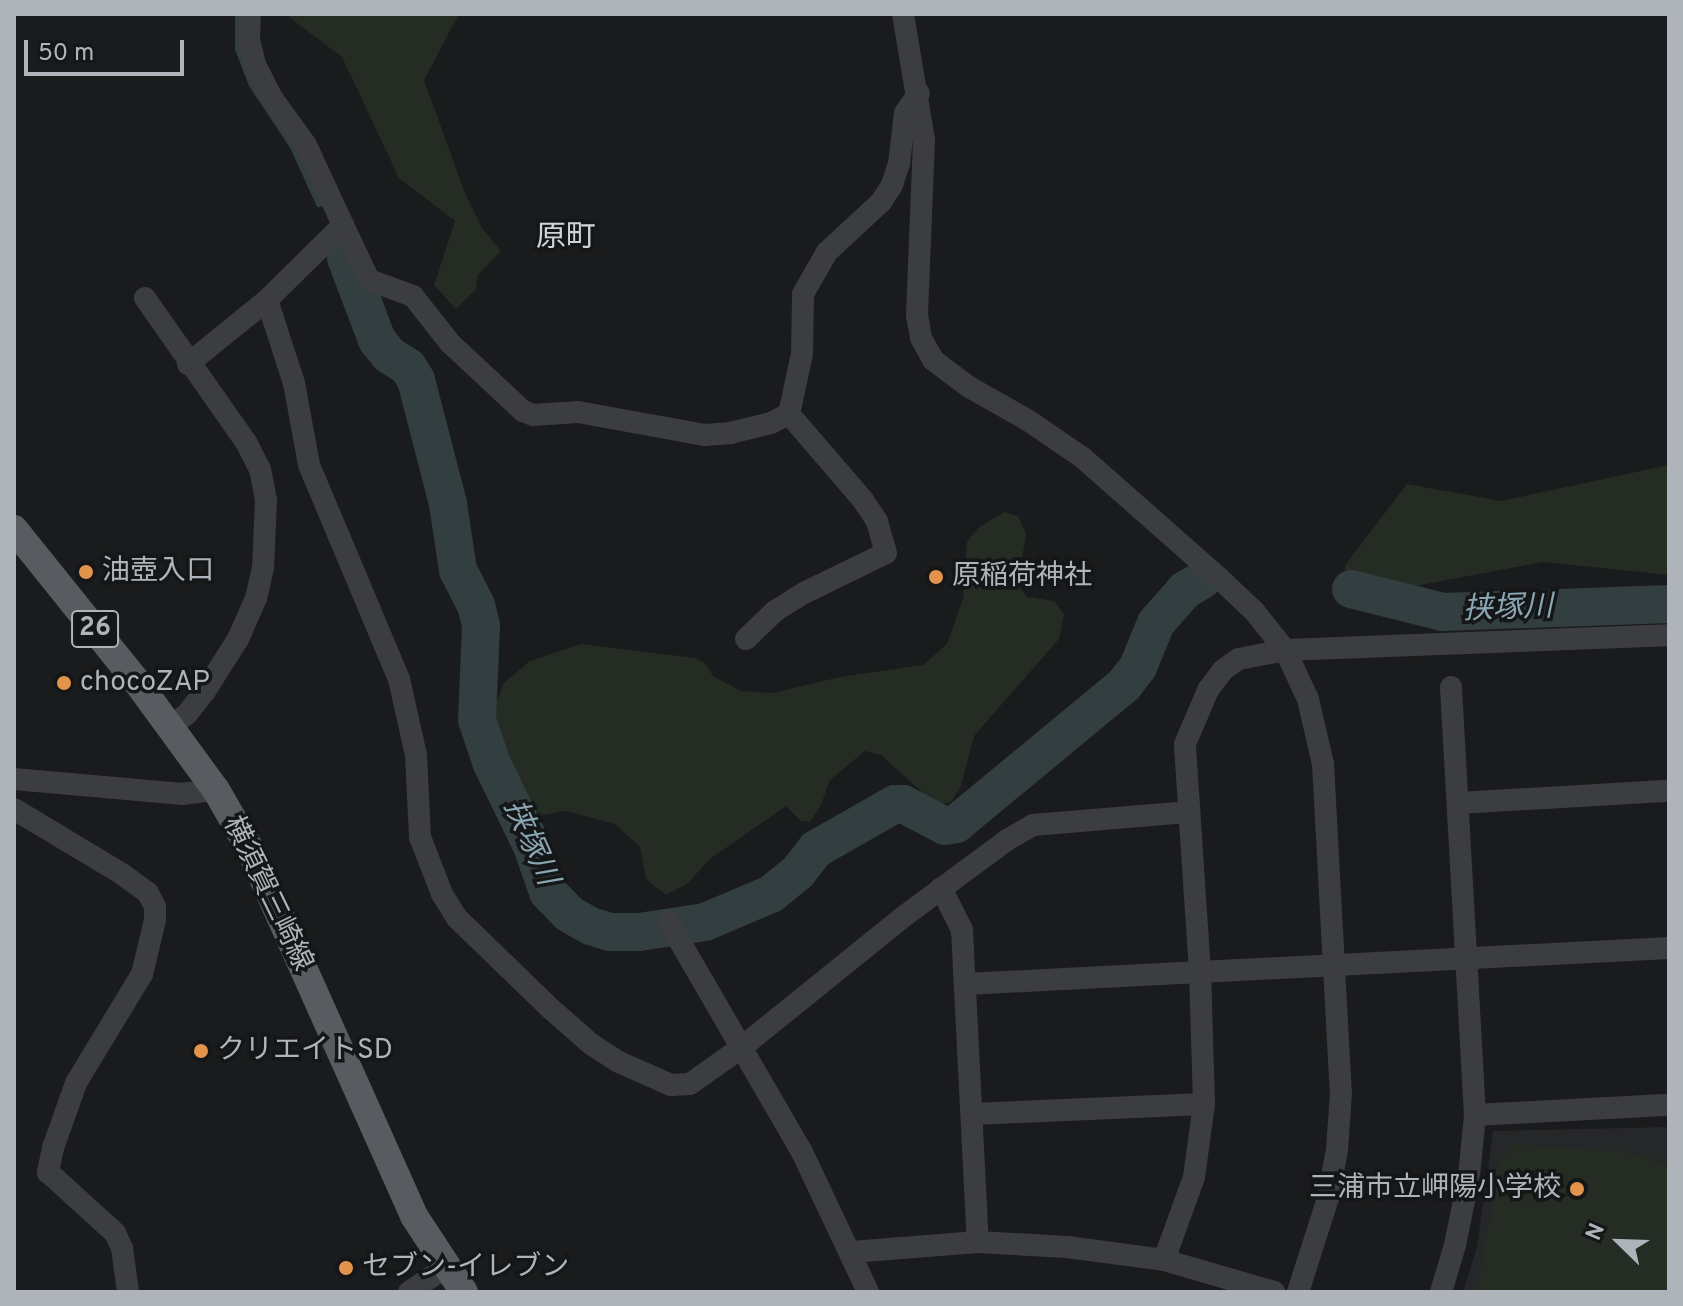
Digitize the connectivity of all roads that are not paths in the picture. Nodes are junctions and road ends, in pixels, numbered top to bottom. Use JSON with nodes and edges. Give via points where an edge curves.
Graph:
{"nodes":[{"id":1,"x":250,"y":14,"type":"edge"},
{"id":2,"x":903,"y":14,"type":"edge"},
{"id":3,"x":919,"y":93,"type":"junction"},
{"id":4,"x":343,"y":225,"type":"junction"},
{"id":5,"x":145,"y":298,"type":"dead end"},
{"id":6,"x":267,"y":300,"type":"junction"},
{"id":7,"x":188,"y":364,"type":"junction"},
{"id":8,"x":789,"y":414,"type":"junction"},
{"id":9,"x":14,"y":529,"type":"edge"},
{"id":10,"x":1669,"y":635,"type":"edge"},
{"id":11,"x":746,"y":639,"type":"dead end"},
{"id":12,"x":1285,"y":650,"type":"junction"},
{"id":13,"x":1451,"y":687,"type":"dead end"},
{"id":14,"x":171,"y":726,"type":"junction"},
{"id":15,"x":14,"y":779,"type":"edge"},
{"id":16,"x":216,"y":790,"type":"junction"},
{"id":17,"x":1669,"y":791,"type":"edge"},
{"id":18,"x":1458,"y":803,"type":"junction"},
{"id":19,"x":14,"y":809,"type":"edge"},
{"id":20,"x":1189,"y":812,"type":"junction"},
{"id":21,"x":941,"y":888,"type":"junction"},
{"id":22,"x":672,"y":927,"type":"dead end"},
{"id":23,"x":1669,"y":948,"type":"edge"},
{"id":24,"x":1468,"y":959,"type":"junction"},
{"id":25,"x":1335,"y":966,"type":"junction"},
{"id":26,"x":1200,"y":972,"type":"junction"},
{"id":27,"x":966,"y":984,"type":"junction"},
{"id":28,"x":742,"y":1047,"type":"junction"},
{"id":29,"x":1204,"y":1104,"type":"junction"},
{"id":30,"x":1669,"y":1105,"type":"edge"},
{"id":31,"x":973,"y":1114,"type":"junction"},
{"id":32,"x":1475,"y":1115,"type":"junction"},
{"id":33,"x":978,"y":1242,"type":"junction"},
{"id":34,"x":851,"y":1252,"type":"junction"},
{"id":35,"x":1164,"y":1260,"type":"junction"},
{"id":36,"x":446,"y":1267,"type":"junction"},
{"id":37,"x":128,"y":1292,"type":"edge"},
{"id":38,"x":409,"y":1292,"type":"edge"},
{"id":39,"x":464,"y":1292,"type":"edge"},
{"id":40,"x":868,"y":1292,"type":"edge"},
{"id":41,"x":1274,"y":1292,"type":"edge"},
{"id":42,"x":1298,"y":1292,"type":"edge"},
{"id":43,"x":1441,"y":1292,"type":"edge"}],
"edges":[{"from":1,"to":4,"type":"street","via":[[255,65],[306,145]]},
{"from":2,"to":3,"type":"street"},
{"from":3,"to":8,"type":"street","via":[[905,113],[892,185],[827,252],[803,294],[802,354]]},
{"from":3,"to":12,"type":"street","via":[[924,140],[917,315],[933,360],[1083,458],[1254,611]]},
{"from":4,"to":6,"type":"street"},
{"from":4,"to":8,"type":"street","via":[[369,280],[413,296],[450,343],[523,411],[578,412],[704,435],[771,423]]},
{"from":5,"to":7,"type":"street"},
{"from":6,"to":7,"type":"street"},
{"from":6,"to":28,"type":"street","via":[[294,383],[309,465],[399,679],[416,755],[420,837],[449,906],[591,1044],[643,1073],[671,1085],[690,1084]]},
{"from":7,"to":14,"type":"street","via":[[260,469],[266,500],[263,568],[238,639],[205,691]]},
{"from":8,"to":11,"type":"street","via":[[863,500],[877,521],[886,553],[784,605]]},
{"from":9,"to":14,"type":"main road","name":"横須賀三崎線","number":"26"},
{"from":10,"to":12,"type":"street"},
{"from":12,"to":20,"type":"street","via":[[1239,659],[1208,690],[1185,744]]},
{"from":12,"to":25,"type":"street","via":[[1308,699],[1323,764]]},
{"from":13,"to":18,"type":"street"},
{"from":14,"to":16,"type":"main road","name":"横須賀三崎線","number":"26"},
{"from":15,"to":16,"type":"street","via":[[182,794]]},
{"from":16,"to":36,"type":"main road","name":"横須賀三崎線","number":"26","via":[[250,849],[414,1216]]},
{"from":17,"to":18,"type":"street"},
{"from":18,"to":24,"type":"street"},
{"from":19,"to":37,"type":"street","via":[[122,874],[148,893],[155,907],[142,974],[76,1083],[48,1172],[115,1233]]},
{"from":20,"to":21,"type":"street","via":[[1033,825]]},
{"from":20,"to":26,"type":"street"},
{"from":21,"to":27,"type":"street","via":[[962,930]]},
{"from":21,"to":28,"type":"street"},
{"from":22,"to":28,"type":"street"},
{"from":23,"to":24,"type":"street"},
{"from":24,"to":25,"type":"street"},
{"from":24,"to":32,"type":"street"},
{"from":25,"to":26,"type":"street"},
{"from":25,"to":42,"type":"street","via":[[1341,1092],[1337,1150]]},
{"from":26,"to":27,"type":"street"},
{"from":26,"to":29,"type":"street"},
{"from":27,"to":31,"type":"street"},
{"from":28,"to":34,"type":"street"},
{"from":29,"to":31,"type":"street"},
{"from":29,"to":35,"type":"street","via":[[1194,1177]]},
{"from":30,"to":32,"type":"street"},
{"from":31,"to":33,"type":"street"},
{"from":32,"to":43,"type":"street","via":[[1466,1190]]},
{"from":33,"to":34,"type":"street"},
{"from":33,"to":35,"type":"street"},
{"from":34,"to":40,"type":"street"},
{"from":35,"to":41,"type":"street"},
{"from":36,"to":38,"type":"street"},
{"from":36,"to":39,"type":"main road","name":"横須賀三崎線","number":"26"}]}
